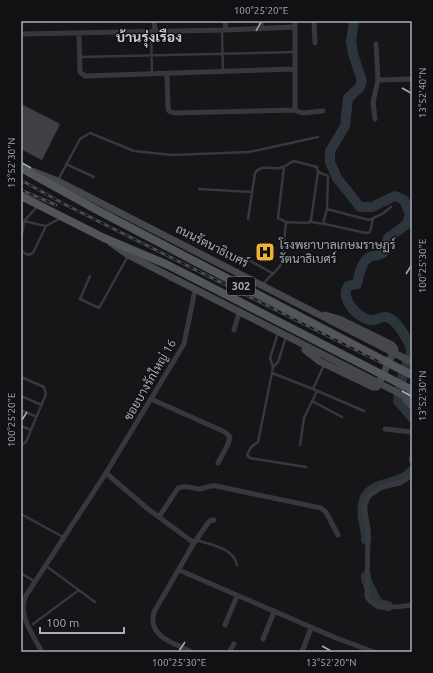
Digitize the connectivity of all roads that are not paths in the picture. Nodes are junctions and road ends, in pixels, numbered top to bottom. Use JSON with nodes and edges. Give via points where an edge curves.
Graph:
{"nodes":[{"id":1,"x":154,"y":21,"type":"edge"},
{"id":2,"x":225,"y":21,"type":"edge"},
{"id":3,"x":261,"y":21,"type":"edge"},
{"id":4,"x":314,"y":21,"type":"edge"},
{"id":5,"x":295,"y":24,"type":"edge"},
{"id":6,"x":261,"y":29,"type":"junction"},
{"id":7,"x":224,"y":30,"type":"junction"},
{"id":8,"x":153,"y":31,"type":"junction"},
{"id":9,"x":79,"y":33,"type":"junction"},
{"id":10,"x":21,"y":34,"type":"edge"},
{"id":11,"x":315,"y":43,"type":"dead end"},
{"id":12,"x":376,"y":44,"type":"dead end"},
{"id":13,"x":295,"y":52,"type":"junction"},
{"id":14,"x":223,"y":54,"type":"junction"},
{"id":15,"x":152,"y":56,"type":"junction"},
{"id":16,"x":79,"y":57,"type":"junction"},
{"id":17,"x":295,"y":69,"type":"junction"},
{"id":18,"x":223,"y":72,"type":"junction"},
{"id":19,"x":167,"y":74,"type":"junction"},
{"id":20,"x":152,"y":75,"type":"junction"},
{"id":21,"x":412,"y":79,"type":"edge"},
{"id":22,"x":378,"y":80,"type":"junction"},
{"id":23,"x":295,"y":110,"type":"junction"},
{"id":24,"x":323,"y":111,"type":"dead end"},
{"id":25,"x":375,"y":119,"type":"dead end"},
{"id":26,"x":318,"y":137,"type":"dead end"},
{"id":27,"x":66,"y":164,"type":"junction"},
{"id":28,"x":284,"y":167,"type":"junction"},
{"id":29,"x":21,"y":168,"type":"edge"},
{"id":30,"x":318,"y":172,"type":"junction"},
{"id":31,"x":94,"y":177,"type":"dead end"},
{"id":32,"x":58,"y":181,"type":"junction"},
{"id":33,"x":199,"y":189,"type":"dead end"},
{"id":34,"x":252,"y":192,"type":"junction"},
{"id":35,"x":21,"y":196,"type":"edge"},
{"id":36,"x":39,"y":205,"type":"junction"},
{"id":37,"x":391,"y":207,"type":"dead end"},
{"id":38,"x":327,"y":209,"type":"junction"},
{"id":39,"x":63,"y":217,"type":"junction"},
{"id":40,"x":248,"y":219,"type":"dead end"},
{"id":41,"x":373,"y":219,"type":"junction"},
{"id":42,"x":24,"y":221,"type":"junction"},
{"id":43,"x":286,"y":222,"type":"junction"},
{"id":44,"x":310,"y":222,"type":"junction"},
{"id":45,"x":323,"y":224,"type":"junction"},
{"id":46,"x":46,"y":226,"type":"junction"},
{"id":47,"x":104,"y":238,"type":"junction"},
{"id":48,"x":21,"y":240,"type":"edge"},
{"id":49,"x":21,"y":251,"type":"edge"},
{"id":50,"x":128,"y":255,"type":"junction"},
{"id":51,"x":246,"y":258,"type":"dead end"},
{"id":52,"x":272,"y":273,"type":"junction"},
{"id":53,"x":90,"y":276,"type":"dead end"},
{"id":54,"x":263,"y":286,"type":"junction"},
{"id":55,"x":195,"y":290,"type":"junction"},
{"id":56,"x":305,"y":309,"type":"junction"},
{"id":57,"x":239,"y":313,"type":"junction"},
{"id":58,"x":234,"y":330,"type":"dead end"},
{"id":59,"x":278,"y":333,"type":"junction"},
{"id":60,"x":288,"y":338,"type":"junction"},
{"id":61,"x":412,"y":362,"type":"edge"},
{"id":62,"x":324,"y":363,"type":"junction"},
{"id":63,"x":273,"y":367,"type":"junction"},
{"id":64,"x":272,"y":373,"type":"junction"},
{"id":65,"x":412,"y":375,"type":"edge"},
{"id":66,"x":21,"y":377,"type":"edge"},
{"id":67,"x":313,"y":389,"type":"junction"},
{"id":68,"x":412,"y":390,"type":"edge"},
{"id":69,"x":317,"y":391,"type":"junction"},
{"id":70,"x":21,"y":396,"type":"edge"},
{"id":71,"x":151,"y":399,"type":"junction"},
{"id":72,"x":412,"y":400,"type":"edge"},
{"id":73,"x":312,"y":401,"type":"junction"},
{"id":74,"x":42,"y":405,"type":"junction"},
{"id":75,"x":412,"y":406,"type":"edge"},
{"id":76,"x":21,"y":410,"type":"edge"},
{"id":77,"x":364,"y":411,"type":"dead end"},
{"id":78,"x":37,"y":417,"type":"junction"},
{"id":79,"x":342,"y":417,"type":"dead end"},
{"id":80,"x":21,"y":426,"type":"edge"},
{"id":81,"x":385,"y":429,"type":"dead end"},
{"id":82,"x":31,"y":430,"type":"junction"},
{"id":83,"x":412,"y":432,"type":"edge"},
{"id":84,"x":21,"y":445,"type":"edge"},
{"id":85,"x":300,"y":445,"type":"dead end"},
{"id":86,"x":412,"y":452,"type":"edge"},
{"id":87,"x":410,"y":460,"type":"dead end"},
{"id":88,"x":218,"y":464,"type":"dead end"},
{"id":89,"x":306,"y":467,"type":"dead end"},
{"id":90,"x":106,"y":473,"type":"junction"},
{"id":91,"x":412,"y":475,"type":"edge"},
{"id":92,"x":21,"y":514,"type":"edge"},
{"id":93,"x":159,"y":517,"type":"junction"},
{"id":94,"x":214,"y":520,"type":"dead end"},
{"id":95,"x":338,"y":535,"type":"dead end"},
{"id":96,"x":63,"y":537,"type":"junction"},
{"id":97,"x":195,"y":541,"type":"junction"},
{"id":98,"x":45,"y":565,"type":"junction"},
{"id":99,"x":238,"y":565,"type":"dead end"},
{"id":100,"x":179,"y":570,"type":"junction"},
{"id":101,"x":21,"y":572,"type":"edge"},
{"id":102,"x":34,"y":581,"type":"junction"},
{"id":103,"x":79,"y":590,"type":"junction"},
{"id":104,"x":237,"y":596,"type":"junction"},
{"id":105,"x":95,"y":602,"type":"dead end"},
{"id":106,"x":412,"y":605,"type":"edge"},
{"id":107,"x":21,"y":606,"type":"edge"},
{"id":108,"x":274,"y":612,"type":"junction"},
{"id":109,"x":22,"y":617,"type":"edge"},
{"id":110,"x":33,"y":624,"type":"dead end"},
{"id":111,"x":225,"y":624,"type":"dead end"},
{"id":112,"x":311,"y":628,"type":"junction"},
{"id":113,"x":263,"y":639,"type":"dead end"},
{"id":114,"x":234,"y":644,"type":"dead end"},
{"id":115,"x":42,"y":652,"type":"edge"},
{"id":116,"x":192,"y":652,"type":"edge"},
{"id":117,"x":229,"y":652,"type":"edge"},
{"id":118,"x":302,"y":652,"type":"edge"},
{"id":119,"x":374,"y":652,"type":"edge"}],
"edges":[{"from":1,"to":8,"type":"street"},
{"from":2,"to":7,"type":"street"},
{"from":3,"to":6,"type":"street"},
{"from":4,"to":11,"type":"street"},
{"from":5,"to":6,"type":"street"},
{"from":5,"to":13,"type":"street"},
{"from":6,"to":7,"type":"street"},
{"from":7,"to":8,"type":"street"},
{"from":7,"to":14,"type":"lane"},
{"from":8,"to":9,"type":"street"},
{"from":8,"to":15,"type":"lane"},
{"from":9,"to":10,"type":"street"},
{"from":9,"to":16,"type":"street"},
{"from":12,"to":22,"type":"street"},
{"from":13,"to":14,"type":"lane"},
{"from":13,"to":17,"type":"street"},
{"from":14,"to":15,"type":"lane"},
{"from":14,"to":18,"type":"lane"},
{"from":15,"to":16,"type":"lane"},
{"from":15,"to":20,"type":"lane"},
{"from":16,"to":20,"type":"street","via":[[80,72],[85,76]]},
{"from":17,"to":18,"type":"street"},
{"from":17,"to":23,"type":"street"},
{"from":18,"to":19,"type":"street"},
{"from":19,"to":20,"type":"street"},
{"from":19,"to":23,"type":"street","via":[[168,108],[174,113]]},
{"from":21,"to":22,"type":"street"},
{"from":22,"to":25,"type":"street","via":[[374,97]]},
{"from":23,"to":24,"type":"street","via":[[302,113]]},
{"from":26,"to":27,"type":"lane","via":[[250,152],[172,155],[134,151],[90,133],[80,139]]},
{"from":27,"to":31,"type":"lane"},
{"from":27,"to":32,"type":"lane"},
{"from":28,"to":30,"type":"lane","via":[[294,161],[317,167]]},
{"from":28,"to":34,"type":"lane","via":[[258,170],[255,173]]},
{"from":28,"to":43,"type":"lane","via":[[278,218]]},
{"from":29,"to":32,"type":"main road","name":"ถนนรัตนาธิเบศร์","number":"302"},
{"from":29,"to":65,"type":"main road","name":"ถนนรัตนาธิเบศร์","number":"302","bridge":true},
{"from":30,"to":38,"type":"lane","via":[[328,176]]},
{"from":30,"to":44,"type":"lane"},
{"from":32,"to":54,"type":"main road","name":"ถนนรัตนาธิเบศร์","number":"302"},
{"from":33,"to":34,"type":"lane"},
{"from":34,"to":40,"type":"lane"},
{"from":35,"to":36,"type":"main road","number":"302"},
{"from":36,"to":39,"type":"main road","number":"302"},
{"from":36,"to":42,"type":"lane"},
{"from":37,"to":41,"type":"lane"},
{"from":38,"to":41,"type":"lane"},
{"from":38,"to":45,"type":"lane"},
{"from":39,"to":46,"type":"lane"},
{"from":39,"to":47,"type":"main road","number":"302"},
{"from":41,"to":45,"type":"lane","via":[[369,233]]},
{"from":42,"to":46,"type":"lane"},
{"from":42,"to":48,"type":"lane"},
{"from":43,"to":44,"type":"lane"},
{"from":43,"to":52,"type":"lane","via":[[281,266]]},
{"from":44,"to":45,"type":"lane"},
{"from":46,"to":49,"type":"lane","via":[[35,251],[28,255]]},
{"from":47,"to":50,"type":"main road","number":"302"},
{"from":47,"to":68,"type":"main road","number":"302","bridge":true,"via":[[166,264]]},
{"from":50,"to":53,"type":"lane","via":[[99,308],[80,299]]},
{"from":50,"to":55,"type":"main road","number":"302"},
{"from":51,"to":52,"type":"lane"},
{"from":52,"to":54,"type":"lane"},
{"from":54,"to":56,"type":"main road","name":"ถนนรัตนาธิเบศร์","number":"302"},
{"from":55,"to":57,"type":"main road","number":"302"},
{"from":55,"to":71,"type":"street","name":"ซอยบางรักใหญ่ 16","via":[[184,344]]},
{"from":56,"to":61,"type":"main road","name":"ถนนรัตนาธิเบศร์","number":"302","bridge":true},
{"from":56,"to":62,"type":"main road","via":[[339,319],[396,349],[378,387],[373,387]]},
{"from":57,"to":58,"type":"street"},
{"from":57,"to":59,"type":"main road","number":"302"},
{"from":59,"to":60,"type":"main road","number":"302"},
{"from":59,"to":63,"type":"lane","via":[[270,358]]},
{"from":60,"to":62,"type":"main road"},
{"from":60,"to":63,"type":"lane","via":[[278,362]]},
{"from":60,"to":72,"type":"main road","number":"302","bridge":true},
{"from":62,"to":67,"type":"lane"},
{"from":63,"to":64,"type":"lane"},
{"from":64,"to":67,"type":"lane"},
{"from":64,"to":89,"type":"lane","via":[[258,442],[251,447],[247,455],[250,458]]},
{"from":66,"to":74,"type":"lane","via":[[46,390]]},
{"from":67,"to":69,"type":"lane"},
{"from":68,"to":75,"type":"main road","via":[[406,400]]},
{"from":69,"to":73,"type":"lane"},
{"from":69,"to":77,"type":"lane"},
{"from":70,"to":74,"type":"lane"},
{"from":71,"to":88,"type":"street","via":[[225,432],[230,437]]},
{"from":71,"to":90,"type":"street","name":"ซอยบางรักใหญ่ 16"},
{"from":73,"to":79,"type":"lane"},
{"from":73,"to":85,"type":"lane","via":[[304,418]]},
{"from":74,"to":78,"type":"lane"},
{"from":76,"to":78,"type":"lane"},
{"from":78,"to":82,"type":"lane"},
{"from":80,"to":82,"type":"lane"},
{"from":81,"to":83,"type":"street"},
{"from":82,"to":84,"type":"lane","via":[[26,442]]},
{"from":86,"to":87,"type":"lane"},
{"from":90,"to":93,"type":"street"},
{"from":90,"to":96,"type":"street","name":"ซอยบางรักใหญ่ 16"},
{"from":91,"to":106,"type":"street","via":[[400,483],[381,487],[369,496],[364,507],[368,529],[367,597],[373,604],[396,607]]},
{"from":92,"to":96,"type":"lane"},
{"from":93,"to":95,"type":"street","via":[[178,488],[190,486],[202,489],[209,485],[321,508],[326,512]]},
{"from":93,"to":97,"type":"street"},
{"from":94,"to":97,"type":"street","via":[[208,523]]},
{"from":96,"to":98,"type":"street","name":"ซอยบางรักใหญ่ 16"},
{"from":97,"to":99,"type":"lane","via":[[230,553],[235,556]]},
{"from":97,"to":100,"type":"street"},
{"from":98,"to":102,"type":"street","name":"ซอยบางรักใหญ่ 16"},
{"from":98,"to":103,"type":"lane"},
{"from":100,"to":104,"type":"street"},
{"from":100,"to":116,"type":"street","via":[[154,612],[152,620],[154,630],[159,635]]},
{"from":101,"to":102,"type":"lane"},
{"from":102,"to":107,"type":"street","name":"ซอยบางรักใหญ่ 16"},
{"from":103,"to":105,"type":"lane"},
{"from":103,"to":110,"type":"lane"},
{"from":104,"to":108,"type":"street"},
{"from":104,"to":111,"type":"street"},
{"from":107,"to":109,"type":"street"},
{"from":108,"to":112,"type":"street"},
{"from":108,"to":113,"type":"street"},
{"from":109,"to":115,"type":"street"},
{"from":112,"to":118,"type":"street"},
{"from":112,"to":119,"type":"street"},
{"from":114,"to":117,"type":"street"}]}
